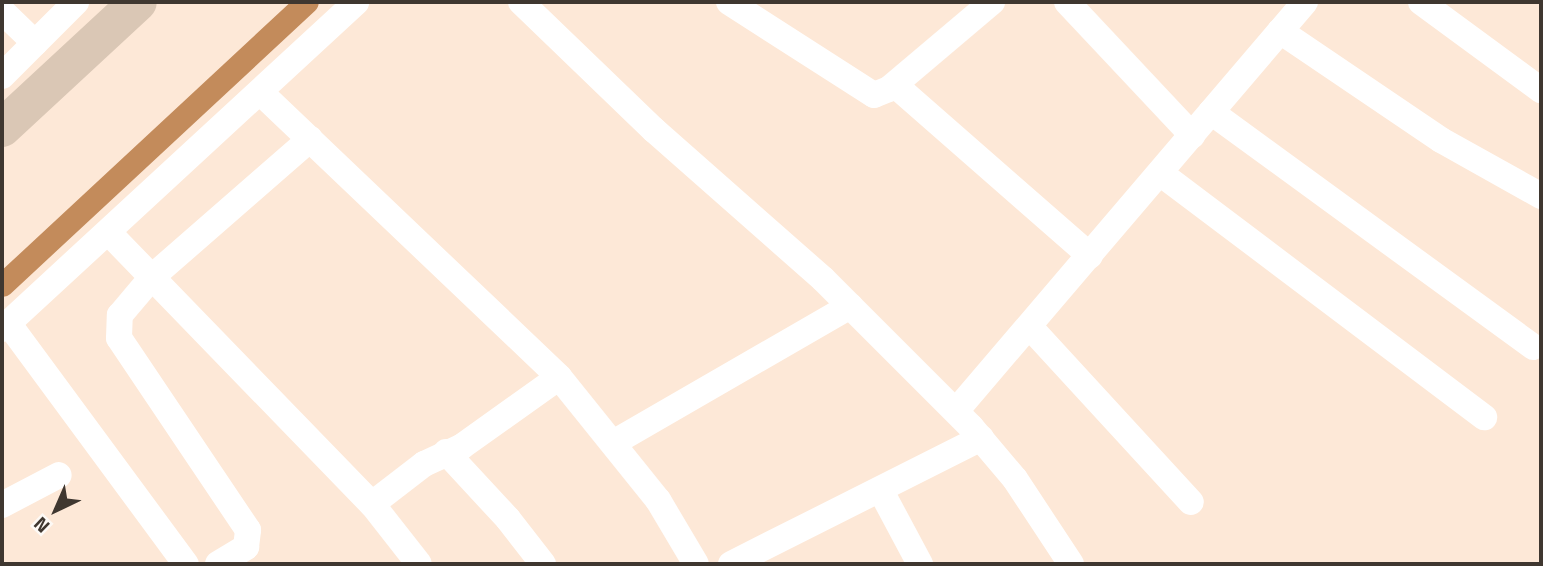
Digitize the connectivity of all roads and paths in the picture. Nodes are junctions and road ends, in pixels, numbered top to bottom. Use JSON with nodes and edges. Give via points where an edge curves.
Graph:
{"nodes":[{"id":1,"x":76,"y":2,"type":"edge"},
{"id":2,"x":138,"y":2,"type":"edge"},
{"id":3,"x":356,"y":2,"type":"edge"},
{"id":4,"x":522,"y":2,"type":"edge"},
{"id":5,"x":729,"y":2,"type":"edge"},
{"id":6,"x":992,"y":2,"type":"edge"},
{"id":7,"x":1067,"y":2,"type":"edge"},
{"id":8,"x":1305,"y":2,"type":"edge"},
{"id":9,"x":1421,"y":2,"type":"edge"},
{"id":10,"x":2,"y":11,"type":"edge"},
{"id":11,"x":1280,"y":31,"type":"junction"},
{"id":12,"x":35,"y":43,"type":"junction"},
{"id":13,"x":2,"y":76,"type":"edge"},
{"id":14,"x":895,"y":85,"type":"junction"},
{"id":15,"x":1541,"y":90,"type":"edge"},
{"id":16,"x":260,"y":92,"type":"junction"},
{"id":17,"x":1211,"y":112,"type":"junction"},
{"id":18,"x":2,"y":128,"type":"edge"},
{"id":19,"x":1192,"y":135,"type":"junction"},
{"id":20,"x":310,"y":139,"type":"junction"},
{"id":21,"x":1160,"y":173,"type":"junction"},
{"id":22,"x":1541,"y":195,"type":"edge"},
{"id":23,"x":108,"y":232,"type":"junction"},
{"id":24,"x":1090,"y":256,"type":"junction"},
{"id":25,"x":152,"y":277,"type":"junction"},
{"id":26,"x":850,"y":306,"type":"junction"},
{"id":27,"x":5,"y":326,"type":"edge"},
{"id":28,"x":1029,"y":326,"type":"junction"},
{"id":29,"x":1533,"y":347,"type":"dead end"},
{"id":30,"x":559,"y":377,"type":"junction"},
{"id":31,"x":956,"y":411,"type":"junction"},
{"id":32,"x":1484,"y":417,"type":"dead end"},
{"id":33,"x":981,"y":438,"type":"junction"},
{"id":34,"x":612,"y":443,"type":"junction"},
{"id":35,"x":446,"y":452,"type":"junction"},
{"id":36,"x":59,"y":475,"type":"dead end"},
{"id":37,"x":881,"y":491,"type":"junction"},
{"id":38,"x":1191,"y":502,"type":"dead end"},
{"id":39,"x":372,"y":504,"type":"junction"},
{"id":40,"x":2,"y":506,"type":"edge"},
{"id":41,"x":186,"y":564,"type":"edge"},
{"id":42,"x":218,"y":564,"type":"edge"},
{"id":43,"x":418,"y":564,"type":"edge"},
{"id":44,"x":543,"y":564,"type":"edge"},
{"id":45,"x":696,"y":564,"type":"edge"},
{"id":46,"x":731,"y":564,"type":"edge"},
{"id":47,"x":920,"y":564,"type":"edge"},
{"id":48,"x":1071,"y":564,"type":"edge"}],
"edges":[{"from":1,"to":12,"type":"street"},
{"from":2,"to":18,"type":"street"},
{"from":3,"to":16,"type":"street"},
{"from":4,"to":26,"type":"street","via":[[654,130]]},
{"from":5,"to":14,"type":"street","via":[[874,95]]},
{"from":6,"to":14,"type":"street"},
{"from":7,"to":19,"type":"street"},
{"from":8,"to":11,"type":"street"},
{"from":9,"to":15,"type":"street"},
{"from":10,"to":12,"type":"street"},
{"from":11,"to":17,"type":"street"},
{"from":11,"to":22,"type":"street","via":[[1441,140]]},
{"from":12,"to":13,"type":"street"},
{"from":14,"to":24,"type":"street"},
{"from":16,"to":20,"type":"street"},
{"from":16,"to":23,"type":"street"},
{"from":17,"to":19,"type":"street"},
{"from":17,"to":29,"type":"street"},
{"from":19,"to":21,"type":"street"},
{"from":20,"to":25,"type":"street"},
{"from":20,"to":30,"type":"street"},
{"from":21,"to":24,"type":"street"},
{"from":21,"to":32,"type":"street"},
{"from":23,"to":25,"type":"street"},
{"from":23,"to":27,"type":"street"},
{"from":24,"to":28,"type":"street"},
{"from":25,"to":39,"type":"street"},
{"from":25,"to":42,"type":"street","via":[[120,315],[119,338],[243,519],[250,539],[246,547]]},
{"from":26,"to":31,"type":"street"},
{"from":26,"to":34,"type":"street"},
{"from":27,"to":41,"type":"street"},
{"from":28,"to":31,"type":"street"},
{"from":28,"to":38,"type":"street"},
{"from":30,"to":34,"type":"street"},
{"from":30,"to":35,"type":"street","via":[[481,433]]},
{"from":31,"to":33,"type":"street"},
{"from":33,"to":37,"type":"street"},
{"from":33,"to":48,"type":"street","via":[[1015,479]]},
{"from":34,"to":45,"type":"street","via":[[657,500]]},
{"from":35,"to":39,"type":"street"},
{"from":35,"to":44,"type":"street"},
{"from":36,"to":40,"type":"street"},
{"from":37,"to":46,"type":"street"},
{"from":37,"to":47,"type":"street"},
{"from":39,"to":43,"type":"street"}]}
